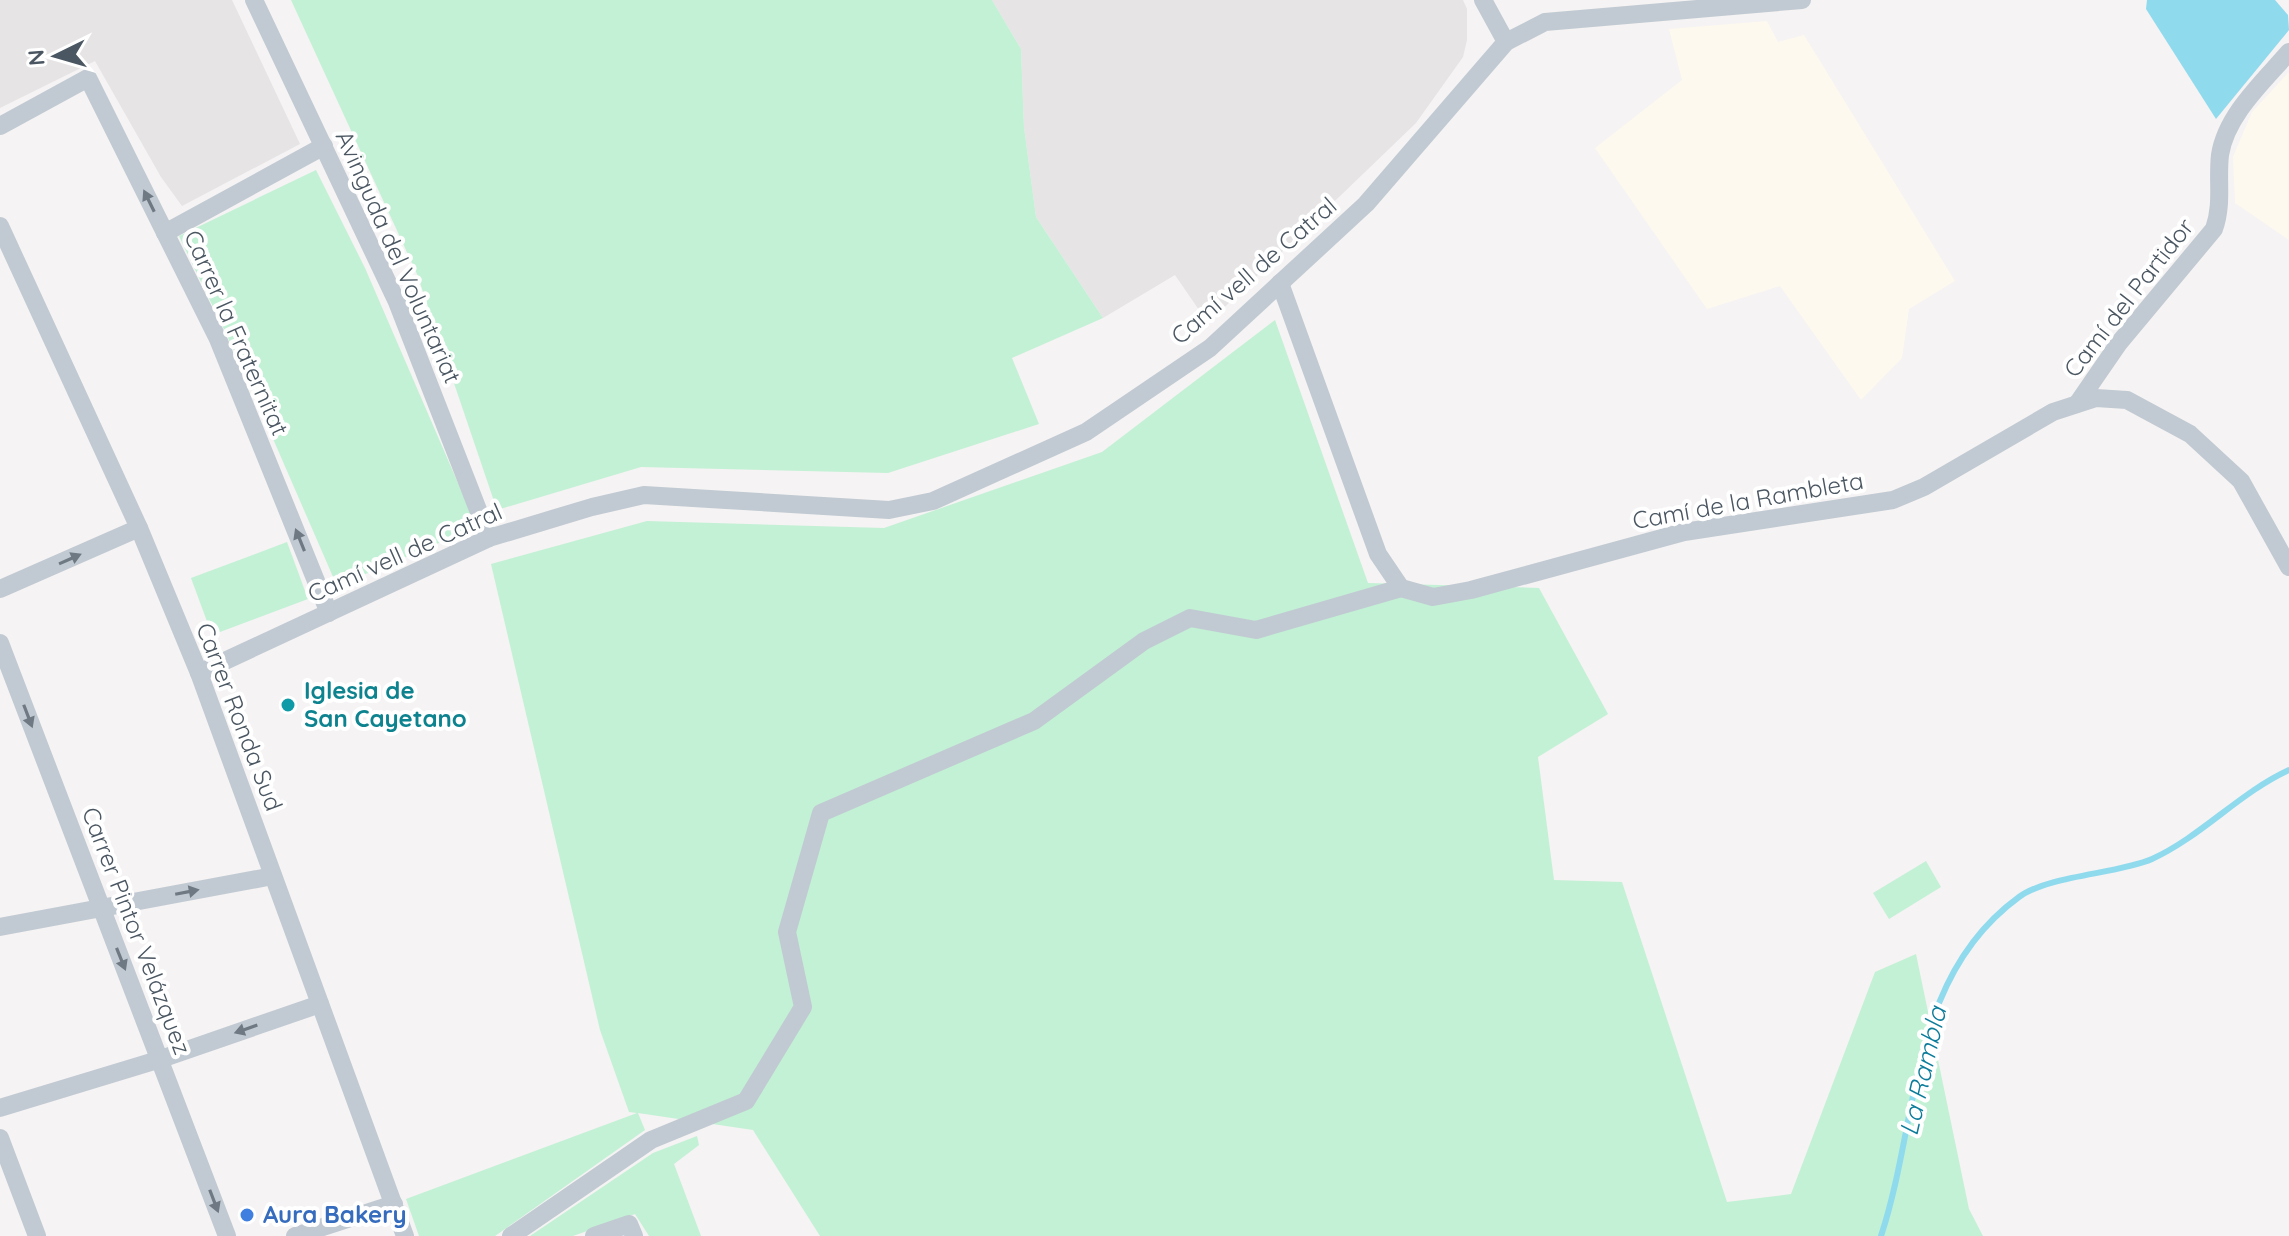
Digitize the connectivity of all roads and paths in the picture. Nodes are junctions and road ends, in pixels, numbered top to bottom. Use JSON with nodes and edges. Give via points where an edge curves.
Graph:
{"nodes":[{"id":1,"x":254,"y":0,"type":"edge"},
{"id":2,"x":1483,"y":0,"type":"edge"},
{"id":3,"x":1802,"y":0,"type":"edge"},
{"id":4,"x":1506,"y":42,"type":"junction"},
{"id":5,"x":2289,"y":52,"type":"edge"},
{"id":6,"x":0,"y":126,"type":"edge"},
{"id":7,"x":324,"y":146,"type":"junction"},
{"id":8,"x":0,"y":226,"type":"edge"},
{"id":9,"x":165,"y":233,"type":"junction"},
{"id":10,"x":5,"y":251,"type":"edge"},
{"id":11,"x":1280,"y":283,"type":"junction"},
{"id":12,"x":2077,"y":404,"type":"junction"},
{"id":13,"x":139,"y":528,"type":"junction"},
{"id":14,"x":489,"y":538,"type":"junction"},
{"id":15,"x":2289,"y":567,"type":"edge"},
{"id":16,"x":1401,"y":588,"type":"junction"},
{"id":17,"x":0,"y":589,"type":"edge"},
{"id":18,"x":329,"y":613,"type":"junction"},
{"id":19,"x":0,"y":643,"type":"edge"},
{"id":20,"x":199,"y":673,"type":"junction"},
{"id":21,"x":273,"y":876,"type":"junction"},
{"id":22,"x":101,"y":908,"type":"junction"},
{"id":23,"x":0,"y":927,"type":"edge"},
{"id":24,"x":320,"y":1004,"type":"junction"},
{"id":25,"x":161,"y":1059,"type":"junction"},
{"id":26,"x":0,"y":1108,"type":"edge"},
{"id":27,"x":0,"y":1138,"type":"edge"},
{"id":28,"x":394,"y":1204,"type":"junction"},
{"id":29,"x":37,"y":1236,"type":"edge"},
{"id":30,"x":227,"y":1236,"type":"edge"},
{"id":31,"x":295,"y":1236,"type":"edge"},
{"id":32,"x":405,"y":1236,"type":"edge"},
{"id":33,"x":511,"y":1236,"type":"edge"},
{"id":34,"x":594,"y":1236,"type":"edge"},
{"id":35,"x":634,"y":1236,"type":"edge"}],
"edges":[{"from":1,"to":7,"type":"street","name":"Avinguda del Voluntariat"},
{"from":2,"to":4,"type":"street"},
{"from":3,"to":4,"type":"street","name":"Camí vell de Catral","via":[[1545,22]]},
{"from":4,"to":11,"type":"street","name":"Camí vell de Catral","via":[[1366,204]]},
{"from":5,"to":12,"type":"street","name":"Camí del Partidor","via":[[2224,134],[2221,209],[2214,229],[2119,343]]},
{"from":9,"to":6,"type":"street","name":"Carrer la Fraternitat","one_way":true,"via":[[88,78]]},
{"from":7,"to":9,"type":"street"},
{"from":7,"to":14,"type":"street","name":"Avinguda del Voluntariat","via":[[397,302]]},
{"from":8,"to":10,"type":"street","name":"Carrer Ronda Sud"},
{"from":18,"to":9,"type":"street","name":"Carrer la Fraternitat","one_way":true,"via":[[218,339]]},
{"from":10,"to":13,"type":"street","name":"Carrer Ronda Sud"},
{"from":11,"to":14,"type":"street","name":"Camí vell de Catral","via":[[1210,348],[1086,432],[933,501],[889,510],[644,495]]},
{"from":11,"to":16,"type":"street","via":[[1378,554]]},
{"from":12,"to":15,"type":"street","name":"Camí de la Rambleta","via":[[2096,398],[2127,400],[2190,434],[2241,481]]},
{"from":12,"to":16,"type":"street","name":"Camí de la Rambleta","via":[[2053,412],[1893,500],[1684,532],[1433,597]]},
{"from":17,"to":13,"type":"street","one_way":true},
{"from":13,"to":20,"type":"street","name":"Carrer Ronda Sud"},
{"from":14,"to":18,"type":"street","name":"Camí vell de Catral"},
{"from":16,"to":33,"type":"street","via":[[1256,630],[1190,618],[1144,641],[1034,721],[821,813],[787,932],[803,1007],[746,1101],[651,1140]]},
{"from":18,"to":20,"type":"street","name":"Camí vell de Catral"},
{"from":19,"to":22,"type":"street","name":"Carrer Pintor Velázquez","one_way":true},
{"from":20,"to":21,"type":"street","name":"Carrer Ronda Sud"},
{"from":22,"to":21,"type":"street","one_way":true},
{"from":21,"to":24,"type":"street","name":"Carrer Ronda Sud"},
{"from":22,"to":23,"type":"street"},
{"from":22,"to":25,"type":"street","name":"Carrer Pintor Velázquez","one_way":true},
{"from":24,"to":25,"type":"street","one_way":true},
{"from":24,"to":28,"type":"street","name":"Carrer Ronda Sud"},
{"from":25,"to":26,"type":"street"},
{"from":25,"to":30,"type":"street","name":"Carrer Pintor Velázquez","one_way":true},
{"from":27,"to":29,"type":"street"},
{"from":28,"to":31,"type":"street"},
{"from":28,"to":32,"type":"street","name":"Carrer Ronda Sud"},
{"from":34,"to":35,"type":"street","via":[[629,1224]]}]}
